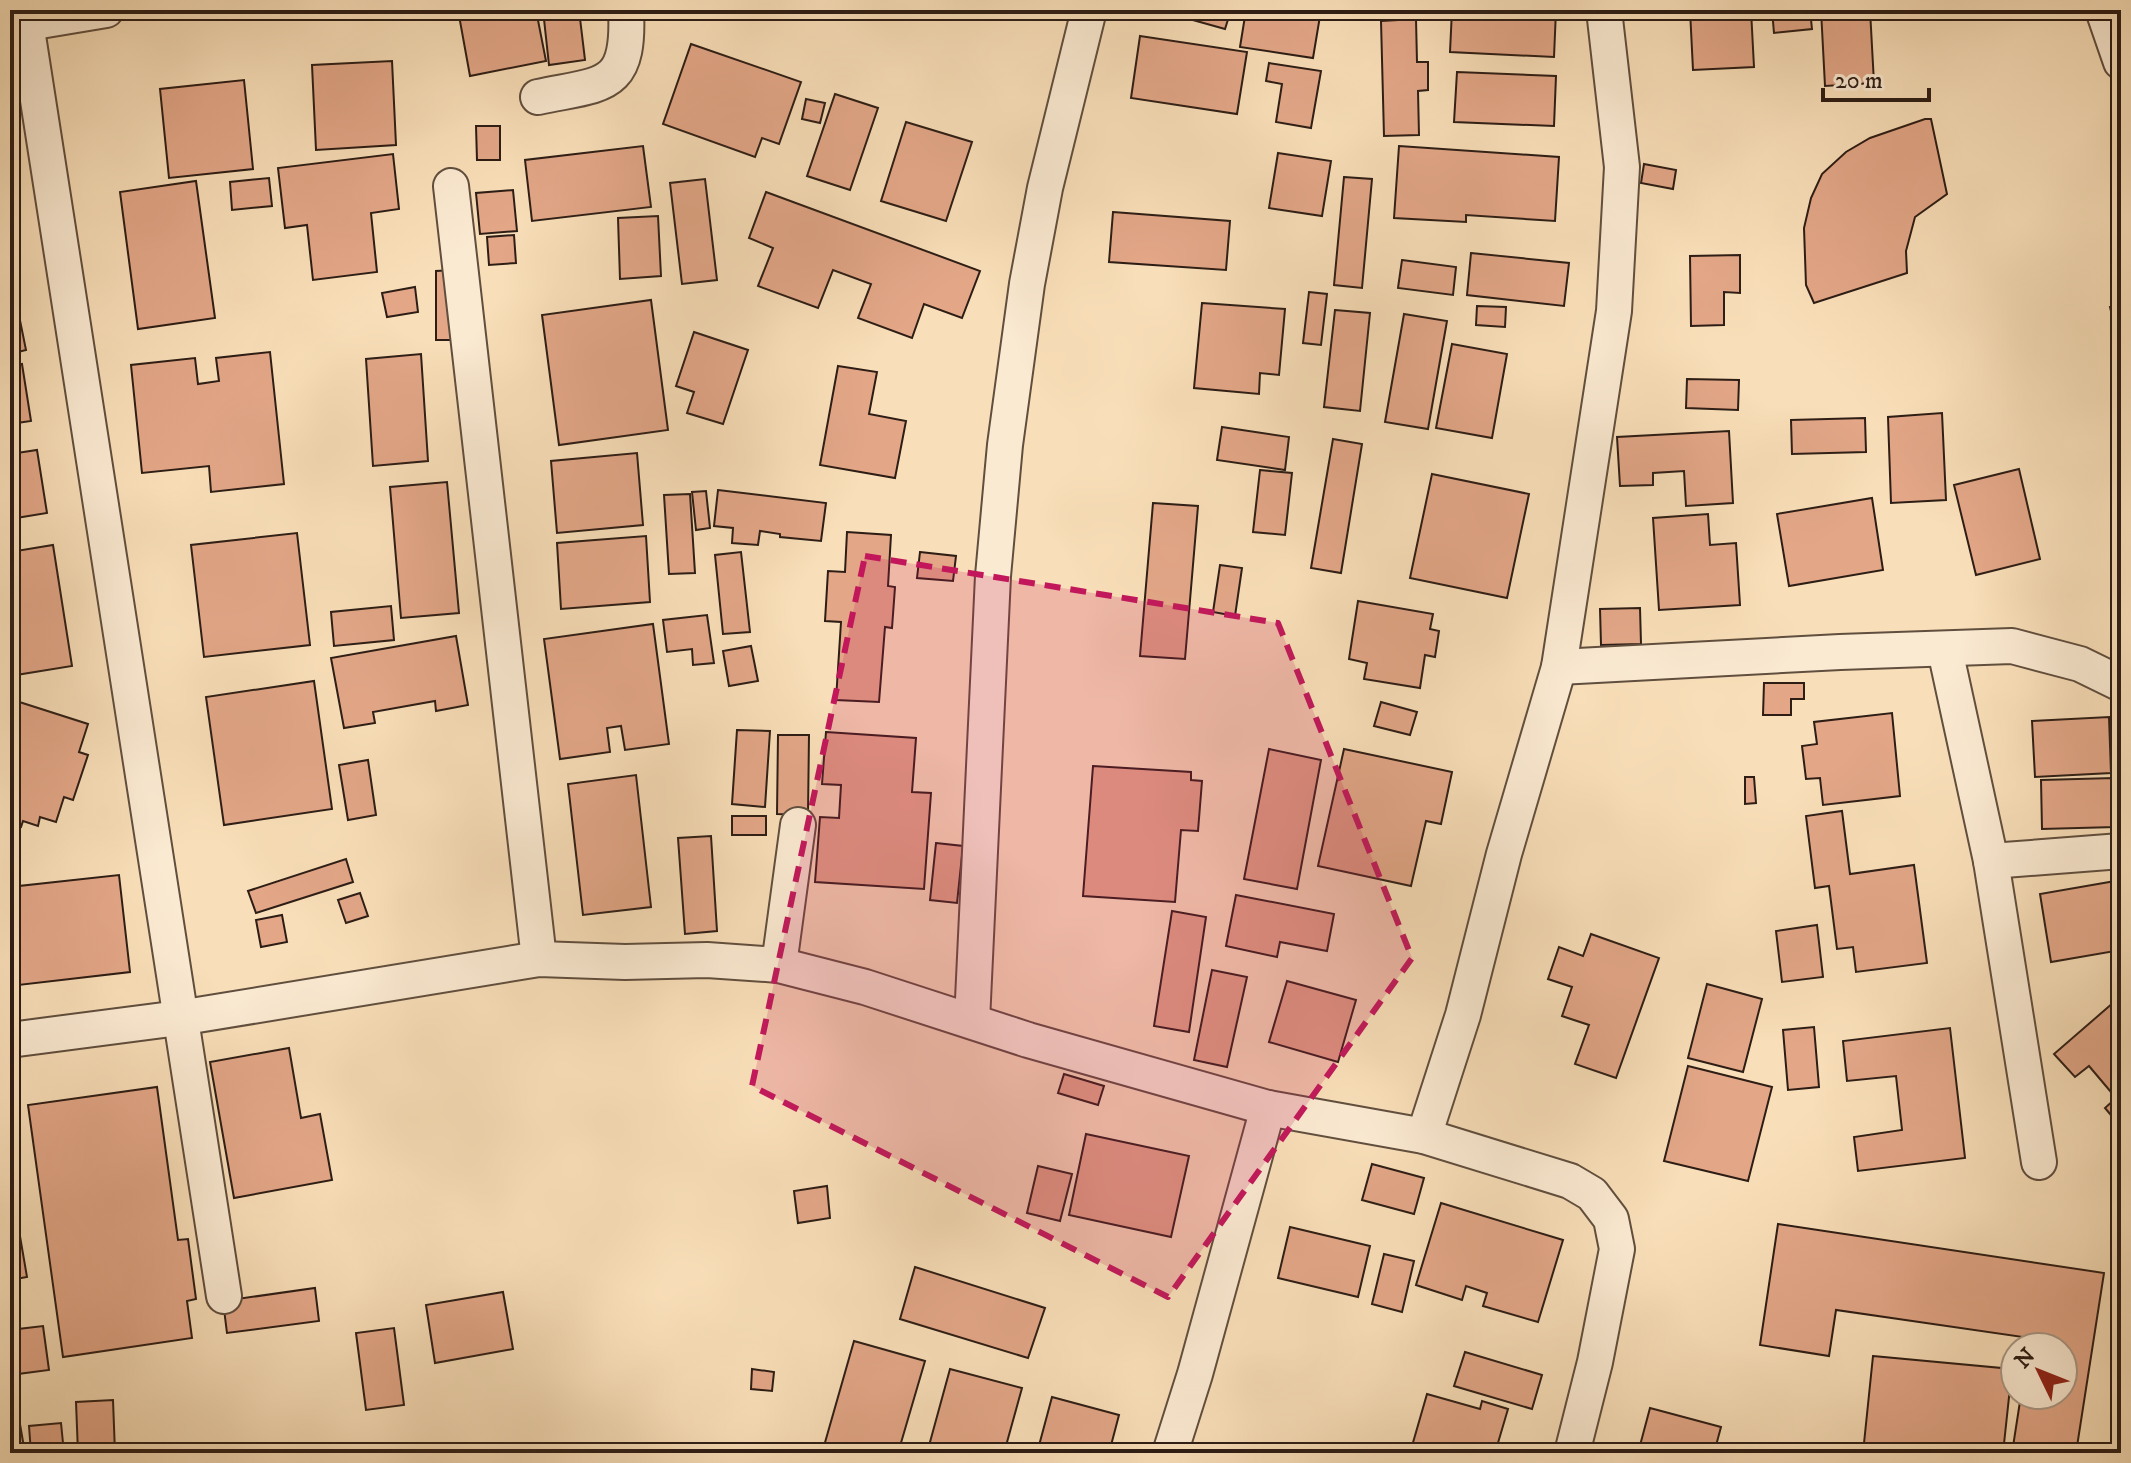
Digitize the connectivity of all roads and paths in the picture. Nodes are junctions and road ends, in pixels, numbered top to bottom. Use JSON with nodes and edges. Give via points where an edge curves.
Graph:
{"nodes":[{"id":1,"x":106,"y":10,"type":"edge"},
{"id":2,"x":626,"y":10,"type":"edge"},
{"id":3,"x":1089,"y":10,"type":"edge"},
{"id":4,"x":1604,"y":10,"type":"edge"},
{"id":5,"x":2103,"y":10,"type":"edge"},
{"id":6,"x":18,"y":25,"type":"edge"},
{"id":7,"x":2121,"y":62,"type":"edge"},
{"id":8,"x":538,"y":97,"type":"dead end"},
{"id":9,"x":451,"y":186,"type":"dead end"},
{"id":10,"x":1945,"y":650,"type":"junction"},
{"id":11,"x":1559,"y":667,"type":"junction"},
{"id":12,"x":2121,"y":684,"type":"edge"},
{"id":13,"x":798,"y":825,"type":"dead end"},
{"id":14,"x":2121,"y":851,"type":"edge"},
{"id":15,"x":1991,"y":861,"type":"junction"},
{"id":16,"x":539,"y":959,"type":"junction"},
{"id":17,"x":779,"y":965,"type":"junction"},
{"id":18,"x":179,"y":1018,"type":"junction"},
{"id":19,"x":972,"y":1021,"type":"junction"},
{"id":20,"x":10,"y":1040,"type":"edge"},
{"id":21,"x":1268,"y":1108,"type":"junction"},
{"id":22,"x":1424,"y":1136,"type":"junction"},
{"id":23,"x":2039,"y":1162,"type":"dead end"},
{"id":24,"x":224,"y":1296,"type":"dead end"},
{"id":25,"x":1170,"y":1453,"type":"edge"},
{"id":26,"x":1572,"y":1453,"type":"edge"}],
"edges":[{"from":1,"to":6,"type":"street"},
{"from":2,"to":8,"type":"street","via":[[628,41],[621,65],[605,83]]},
{"from":3,"to":19,"type":"street","via":[[1045,188],[1005,445],[993,576]]},
{"from":4,"to":11,"type":"street","via":[[1622,167],[1614,311]]},
{"from":5,"to":7,"type":"street"},
{"from":6,"to":18,"type":"street"},
{"from":9,"to":16,"type":"street"},
{"from":10,"to":11,"type":"street"},
{"from":10,"to":12,"type":"street","via":[[2012,646],[2080,664]]},
{"from":10,"to":15,"type":"street"},
{"from":11,"to":22,"type":"street","via":[[1463,1015]]},
{"from":13,"to":17,"type":"street"},
{"from":14,"to":15,"type":"street"},
{"from":15,"to":23,"type":"street"},
{"from":16,"to":17,"type":"street"},
{"from":16,"to":18,"type":"street"},
{"from":17,"to":19,"type":"street"},
{"from":18,"to":20,"type":"street"},
{"from":18,"to":24,"type":"street"},
{"from":19,"to":21,"type":"street"},
{"from":21,"to":22,"type":"street"},
{"from":21,"to":25,"type":"street"},
{"from":22,"to":26,"type":"street","via":[[1570,1181],[1592,1194],[1611,1219],[1617,1249]]}]}
